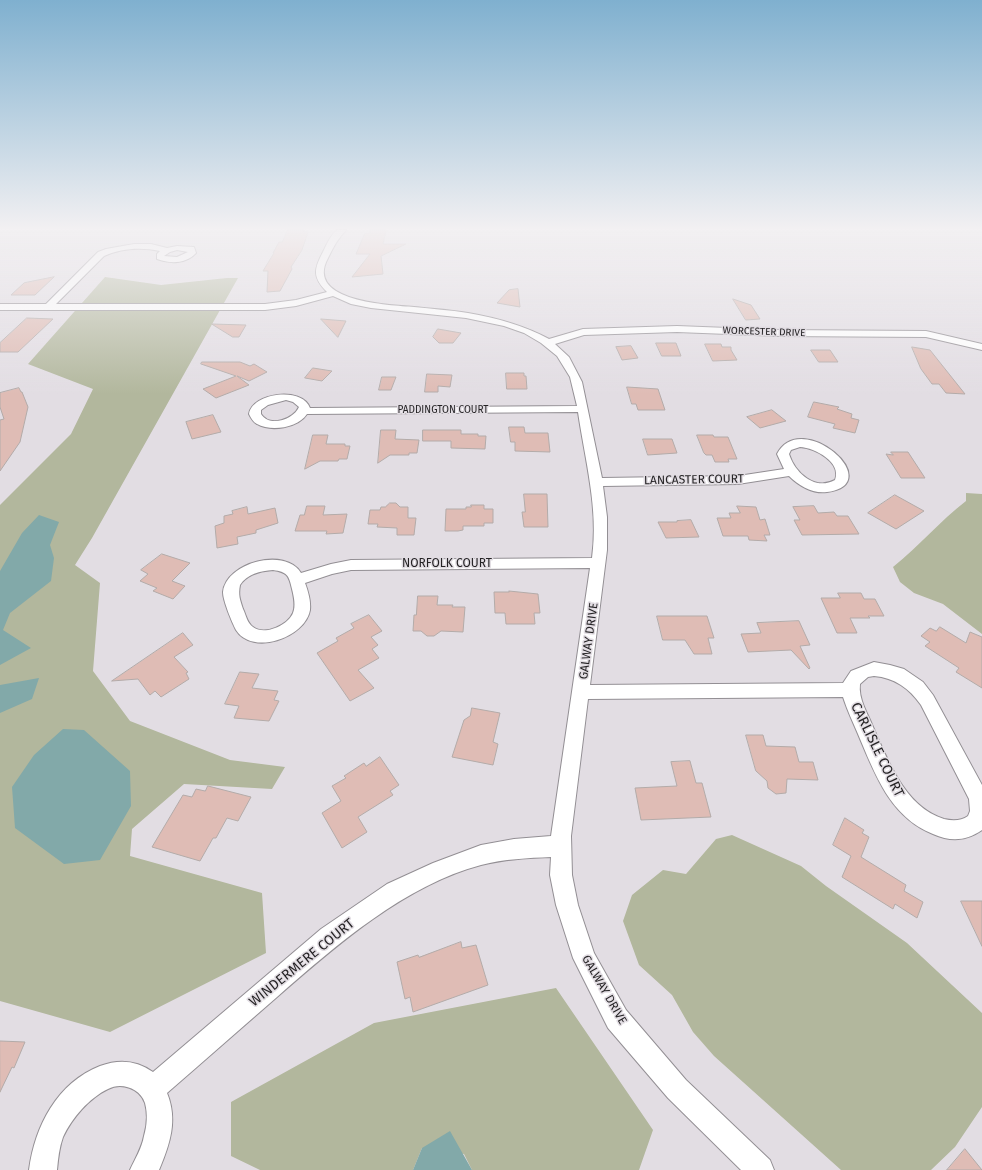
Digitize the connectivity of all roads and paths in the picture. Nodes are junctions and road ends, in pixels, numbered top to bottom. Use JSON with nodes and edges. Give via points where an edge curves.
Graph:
{"nodes":[{"id":1,"x":70,"y":285,"type":"edge"},
{"id":2,"x":326,"y":285,"type":"edge"},
{"id":3,"x":334,"y":293,"type":"junction"},
{"id":4,"x":4,"y":307,"type":"edge"},
{"id":5,"x":48,"y":307,"type":"junction"},
{"id":6,"x":0,"y":314,"type":"edge"},
{"id":7,"x":546,"y":343,"type":"junction"},
{"id":8,"x":982,"y":347,"type":"edge"},
{"id":9,"x":582,"y":409,"type":"junction"},
{"id":10,"x":303,"y":411,"type":"dead end"},
{"id":11,"x":791,"y":472,"type":"junction"},
{"id":12,"x":596,"y":482,"type":"junction"},
{"id":13,"x":599,"y":563,"type":"junction"},
{"id":14,"x":297,"y":580,"type":"junction"},
{"id":15,"x":850,"y":690,"type":"junction"},
{"id":16,"x":582,"y":692,"type":"junction"},
{"id":17,"x":561,"y":846,"type":"junction"},
{"id":18,"x":152,"y":1089,"type":"junction"},
{"id":19,"x":43,"y":1170,"type":"edge"},
{"id":20,"x":144,"y":1170,"type":"edge"},
{"id":21,"x":760,"y":1170,"type":"edge"}],
"edges":[{"from":1,"to":5,"type":"street"},
{"from":2,"to":3,"type":"street","name":"GALWAY DRIVE"},
{"from":3,"to":5,"type":"street","via":[[296,303],[265,307]]},
{"from":3,"to":7,"type":"street","name":"GALWAY DRIVE","via":[[364,305],[460,314],[503,323]]},
{"from":4,"to":5,"type":"street"},
{"from":4,"to":6,"type":"street"},
{"from":7,"to":8,"type":"street","name":"WORCESTER DRIVE","via":[[598,330],[670,329],[926,334]]},
{"from":7,"to":9,"type":"street","name":"GALWAY DRIVE","via":[[561,355],[576,378]]},
{"from":9,"to":10,"type":"street","name":"PADDINGTON COURT"},
{"from":9,"to":12,"type":"street","name":"GALWAY DRIVE"},
{"from":11,"to":11,"type":"street","via":[[801,481],[820,487],[837,485],[843,477],[832,455],[819,447],[806,444],[791,445],[784,450],[783,457]]},
{"from":11,"to":12,"type":"street","name":"LANCASTER COURT","via":[[738,480]]},
{"from":12,"to":13,"type":"street","name":"GALWAY DRIVE","via":[[601,526]]},
{"from":13,"to":14,"type":"street","name":"NORFOLK COURT","via":[[351,565]]},
{"from":13,"to":16,"type":"street","name":"GALWAY DRIVE"},
{"from":14,"to":14,"type":"street","via":[[292,570],[273,565],[248,570],[238,577],[230,593],[244,630],[254,635],[268,636],[283,631],[294,623],[302,610]]},
{"from":15,"to":15,"type":"street","name":"CARLISLE COURT","via":[[853,702],[888,778],[904,803],[920,818],[938,827],[958,830],[970,827],[978,819],[978,797],[922,692],[901,676],[874,669],[855,677]]},
{"from":15,"to":16,"type":"street","name":"CARLISLE COURT"},
{"from":16,"to":17,"type":"street","name":"GALWAY DRIVE"},
{"from":17,"to":18,"type":"street","name":"WINDERMERE COURT","via":[[514,849],[481,855],[440,870],[395,892],[328,937]]},
{"from":17,"to":21,"type":"street","name":"GALWAY DRIVE","via":[[562,882],[584,958],[617,1019],[677,1089]]},
{"from":18,"to":19,"type":"street","via":[[140,1077],[124,1073],[106,1076],[87,1087],[55,1124],[46,1148]]},
{"from":18,"to":20,"type":"street","via":[[159,1105],[160,1124],[156,1146]]}]}
